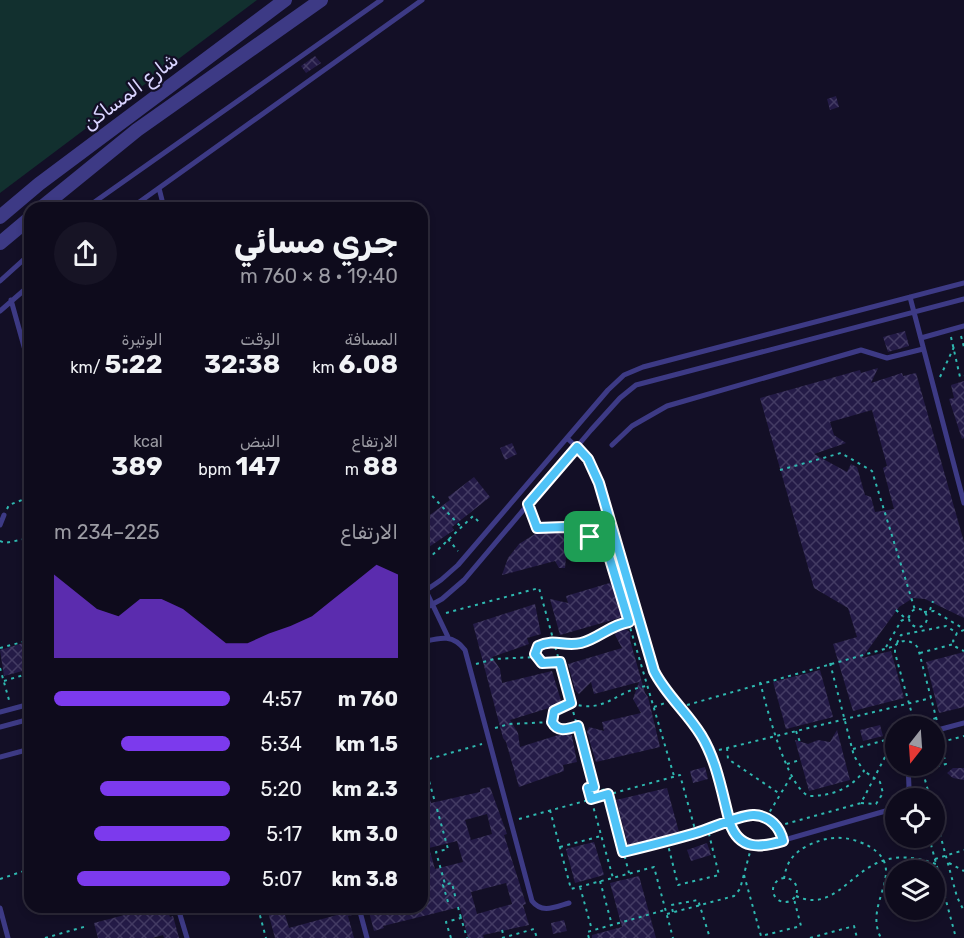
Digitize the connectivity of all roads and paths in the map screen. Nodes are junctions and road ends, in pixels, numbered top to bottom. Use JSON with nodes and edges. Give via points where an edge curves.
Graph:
{"nodes":[{"id":1,"x":285,"y":0,"type":"edge"},
{"id":2,"x":321,"y":0,"type":"edge"},
{"id":3,"x":381,"y":0,"type":"edge"},
{"id":4,"x":422,"y":0,"type":"edge"},
{"id":5,"x":159,"y":188,"type":"junction"},
{"id":6,"x":48,"y":202,"type":"edge"},
{"id":7,"x":95,"y":202,"type":"edge"},
{"id":8,"x":139,"y":202,"type":"edge"},
{"id":9,"x":162,"y":202,"type":"edge"},
{"id":10,"x":0,"y":217,"type":"edge"},
{"id":11,"x":24,"y":223,"type":"edge"},
{"id":12,"x":0,"y":243,"type":"edge"},
{"id":13,"x":24,"y":259,"type":"edge"},
{"id":14,"x":0,"y":281,"type":"edge"},
{"id":15,"x":964,"y":283,"type":"edge"},
{"id":16,"x":24,"y":290,"type":"edge"},
{"id":17,"x":910,"y":297,"type":"junction"},
{"id":18,"x":964,"y":299,"type":"edge"},
{"id":19,"x":11,"y":300,"type":"junction"},
{"id":20,"x":0,"y":311,"type":"edge"},
{"id":21,"x":914,"y":312,"type":"junction"},
{"id":22,"x":961,"y":327,"type":"edge"},
{"id":23,"x":950,"y":330,"type":"junction"},
{"id":24,"x":921,"y":338,"type":"junction"},
{"id":25,"x":24,"y":347,"type":"edge"},
{"id":26,"x":954,"y":347,"type":"junction"},
{"id":27,"x":964,"y":347,"type":"edge"},
{"id":28,"x":923,"y":349,"type":"junction"},
{"id":29,"x":964,"y":376,"type":"edge"},
{"id":30,"x":934,"y":390,"type":"junction"},
{"id":31,"x":581,"y":421,"type":"junction"},
{"id":32,"x":591,"y":430,"type":"junction"},
{"id":33,"x":567,"y":438,"type":"junction"},
{"id":34,"x":612,"y":445,"type":"dead end"},
{"id":35,"x":577,"y":447,"type":"junction"},
{"id":36,"x":780,"y":470,"type":"dead end"},
{"id":37,"x":428,"y":491,"type":"edge"},
{"id":38,"x":24,"y":499,"type":"edge"},
{"id":39,"x":964,"y":503,"type":"edge"},
{"id":40,"x":528,"y":504,"type":"junction"},
{"id":41,"x":4,"y":515,"type":"joint"},
{"id":42,"x":0,"y":525,"type":"edge"},
{"id":43,"x":461,"y":527,"type":"junction"},
{"id":44,"x":537,"y":528,"type":"junction"},
{"id":45,"x":488,"y":530,"type":"junction"},
{"id":46,"x":538,"y":532,"type":"dead end"},
{"id":47,"x":24,"y":539,"type":"edge"},
{"id":48,"x":448,"y":539,"type":"junction"},
{"id":49,"x":0,"y":541,"type":"edge"},
{"id":50,"x":464,"y":558,"type":"junction"},
{"id":51,"x":428,"y":559,"type":"edge"},
{"id":52,"x":441,"y":580,"type":"junction"},
{"id":53,"x":428,"y":589,"type":"edge"},
{"id":54,"x":450,"y":593,"type":"junction"},
{"id":55,"x":428,"y":597,"type":"edge"},
{"id":56,"x":933,"y":602,"type":"dead end"},
{"id":57,"x":433,"y":604,"type":"junction"},
{"id":58,"x":428,"y":607,"type":"edge"},
{"id":59,"x":896,"y":610,"type":"dead end"},
{"id":60,"x":915,"y":610,"type":"junction"},
{"id":61,"x":930,"y":610,"type":"junction"},
{"id":62,"x":924,"y":612,"type":"junction"},
{"id":63,"x":438,"y":615,"type":"junction"},
{"id":64,"x":909,"y":617,"type":"junction"},
{"id":65,"x":904,"y":618,"type":"junction"},
{"id":66,"x":629,"y":622,"type":"junction"},
{"id":67,"x":964,"y":629,"type":"edge"},
{"id":68,"x":957,"y":633,"type":"junction"},
{"id":69,"x":448,"y":637,"type":"junction"},
{"id":70,"x":554,"y":640,"type":"junction"},
{"id":71,"x":428,"y":641,"type":"edge"},
{"id":72,"x":24,"y":642,"type":"edge"},
{"id":73,"x":954,"y":644,"type":"junction"},
{"id":74,"x":896,"y":645,"type":"junction"},
{"id":75,"x":886,"y":647,"type":"junction"},
{"id":76,"x":0,"y":648,"type":"edge"},
{"id":77,"x":964,"y":651,"type":"edge"},
{"id":78,"x":920,"y":653,"type":"junction"},
{"id":79,"x":536,"y":657,"type":"junction"},
{"id":80,"x":560,"y":662,"type":"junction"},
{"id":81,"x":830,"y":663,"type":"junction"},
{"id":82,"x":470,"y":667,"type":"junction"},
{"id":83,"x":0,"y":668,"type":"edge"},
{"id":84,"x":24,"y":675,"type":"edge"},
{"id":85,"x":4,"y":681,"type":"junction"},
{"id":86,"x":760,"y":682,"type":"junction"},
{"id":87,"x":648,"y":686,"type":"junction"},
{"id":88,"x":931,"y":698,"type":"junction"},
{"id":89,"x":673,"y":699,"type":"junction"},
{"id":90,"x":696,"y":702,"type":"dead end"},
{"id":91,"x":571,"y":703,"type":"junction"},
{"id":92,"x":909,"y":704,"type":"junction"},
{"id":93,"x":24,"y":706,"type":"edge"},
{"id":94,"x":654,"y":707,"type":"junction"},
{"id":95,"x":12,"y":709,"type":"junction"},
{"id":96,"x":0,"y":712,"type":"edge"},
{"id":97,"x":912,"y":716,"type":"edge"},
{"id":98,"x":936,"y":716,"type":"edge"},
{"id":99,"x":844,"y":719,"type":"junction"},
{"id":100,"x":24,"y":721,"type":"edge"},
{"id":101,"x":552,"y":722,"type":"junction"},
{"id":102,"x":964,"y":723,"type":"edge"},
{"id":103,"x":578,"y":726,"type":"junction"},
{"id":104,"x":0,"y":727,"type":"edge"},
{"id":105,"x":945,"y":728,"type":"edge"},
{"id":106,"x":796,"y":731,"type":"junction"},
{"id":107,"x":487,"y":732,"type":"junction"},
{"id":108,"x":775,"y":736,"type":"junction"},
{"id":109,"x":964,"y":736,"type":"edge"},
{"id":110,"x":885,"y":740,"type":"edge"},
{"id":111,"x":945,"y":741,"type":"edge"},
{"id":112,"x":490,"y":742,"type":"junction"},
{"id":113,"x":800,"y":742,"type":"dead end"},
{"id":114,"x":727,"y":748,"type":"junction"},
{"id":115,"x":852,"y":749,"type":"junction"},
{"id":116,"x":721,"y":750,"type":"dead end"},
{"id":117,"x":24,"y":751,"type":"edge"},
{"id":118,"x":885,"y":755,"type":"edge"},
{"id":119,"x":0,"y":757,"type":"edge"},
{"id":120,"x":428,"y":758,"type":"edge"},
{"id":121,"x":800,"y":760,"type":"dead end"},
{"id":122,"x":787,"y":764,"type":"junction"},
{"id":123,"x":864,"y":771,"type":"junction"},
{"id":124,"x":792,"y":775,"type":"junction"},
{"id":125,"x":674,"y":776,"type":"junction"},
{"id":126,"x":874,"y":778,"type":"junction"},
{"id":127,"x":428,"y":779,"type":"edge"},
{"id":128,"x":608,"y":794,"type":"junction"},
{"id":129,"x":780,"y":794,"type":"junction"},
{"id":130,"x":593,"y":799,"type":"junction"},
{"id":131,"x":435,"y":802,"type":"dead end"},
{"id":132,"x":861,"y":803,"type":"junction"},
{"id":133,"x":437,"y":809,"type":"dead end"},
{"id":134,"x":550,"y":810,"type":"junction"},
{"id":135,"x":885,"y":811,"type":"edge"},
{"id":136,"x":766,"y":818,"type":"junction"},
{"id":137,"x":511,"y":821,"type":"junction"},
{"id":138,"x":730,"y":823,"type":"junction"},
{"id":139,"x":777,"y":826,"type":"junction"},
{"id":140,"x":708,"y":830,"type":"junction"},
{"id":141,"x":696,"y":833,"type":"junction"},
{"id":142,"x":602,"y":836,"type":"junction"},
{"id":143,"x":667,"y":841,"type":"junction"},
{"id":144,"x":783,"y":841,"type":"junction"},
{"id":145,"x":752,"y":846,"type":"junction"},
{"id":146,"x":560,"y":847,"type":"junction"},
{"id":147,"x":932,"y":848,"type":"edge"},
{"id":148,"x":945,"y":848,"type":"edge"},
{"id":149,"x":964,"y":850,"type":"edge"},
{"id":150,"x":623,"y":852,"type":"junction"},
{"id":151,"x":947,"y":855,"type":"junction"},
{"id":152,"x":935,"y":859,"type":"joint"},
{"id":153,"x":883,"y":860,"type":"junction"},
{"id":154,"x":919,"y":860,"type":"edge"},
{"id":155,"x":949,"y":863,"type":"junction"},
{"id":156,"x":24,"y":871,"type":"edge"},
{"id":157,"x":964,"y":871,"type":"edge"},
{"id":158,"x":629,"y":873,"type":"junction"},
{"id":159,"x":744,"y":875,"type":"junction"},
{"id":160,"x":613,"y":878,"type":"junction"},
{"id":161,"x":0,"y":879,"type":"edge"},
{"id":162,"x":784,"y":879,"type":"junction"},
{"id":163,"x":600,"y":881,"type":"junction"},
{"id":164,"x":445,"y":885,"type":"junction"},
{"id":165,"x":580,"y":887,"type":"junction"},
{"id":166,"x":795,"y":897,"type":"junction"},
{"id":167,"x":945,"y":897,"type":"edge"},
{"id":168,"x":456,"y":900,"type":"dead end"},
{"id":169,"x":447,"y":902,"type":"dead end"},
{"id":170,"x":569,"y":903,"type":"dead end"},
{"id":171,"x":700,"y":905,"type":"junction"},
{"id":172,"x":458,"y":907,"type":"dead end"},
{"id":173,"x":0,"y":908,"type":"edge"},
{"id":174,"x":964,"y":911,"type":"edge"},
{"id":175,"x":666,"y":912,"type":"junction"},
{"id":176,"x":673,"y":912,"type":"junction"},
{"id":177,"x":180,"y":913,"type":"edge"},
{"id":178,"x":259,"y":913,"type":"edge"},
{"id":179,"x":360,"y":913,"type":"edge"},
{"id":180,"x":462,"y":918,"type":"junction"},
{"id":181,"x":612,"y":925,"type":"junction"},
{"id":182,"x":87,"y":927,"type":"dead end"},
{"id":183,"x":502,"y":930,"type":"dead end"},
{"id":184,"x":592,"y":930,"type":"junction"},
{"id":185,"x":782,"y":931,"type":"junction"},
{"id":186,"x":515,"y":936,"type":"edge"},
{"id":187,"x":709,"y":937,"type":"edge"},
{"id":188,"x":8,"y":938,"type":"edge"},
{"id":189,"x":45,"y":938,"type":"edge"},
{"id":190,"x":187,"y":938,"type":"edge"},
{"id":191,"x":266,"y":938,"type":"edge"},
{"id":192,"x":367,"y":938,"type":"edge"},
{"id":193,"x":451,"y":938,"type":"edge"},
{"id":194,"x":467,"y":938,"type":"edge"},
{"id":195,"x":503,"y":938,"type":"edge"},
{"id":196,"x":537,"y":938,"type":"edge"},
{"id":197,"x":589,"y":938,"type":"edge"},
{"id":198,"x":673,"y":938,"type":"edge"},
{"id":199,"x":705,"y":938,"type":"edge"},
{"id":200,"x":783,"y":938,"type":"edge"},
{"id":201,"x":810,"y":938,"type":"edge"},
{"id":202,"x":857,"y":938,"type":"edge"},
{"id":203,"x":881,"y":938,"type":"edge"},
{"id":204,"x":956,"y":938,"type":"edge"}],
"edges":[{"from":1,"to":10,"type":"street","name":"شارع المساكن"},
{"from":2,"to":6,"type":"street","name":"شارع المساكن","via":[[137,130]]},
{"from":3,"to":7,"type":"lane"},
{"from":4,"to":5,"type":"lane"},
{"from":5,"to":8,"type":"lane"},
{"from":5,"to":9,"type":"lane"},
{"from":11,"to":12,"type":"street"},
{"from":13,"to":14,"type":"lane"},
{"from":15,"to":17,"type":"lane"},
{"from":16,"to":19,"type":"lane"},
{"from":17,"to":21,"type":"lane"},
{"from":17,"to":31,"type":"lane","via":[[633,370],[616,382]]},
{"from":18,"to":21,"type":"lane"},
{"from":19,"to":20,"type":"lane"},
{"from":19,"to":25,"type":"lane"},
{"from":21,"to":24,"type":"lane"},
{"from":21,"to":32,"type":"lane","via":[[645,381],[627,391]]},
{"from":22,"to":23,"type":"lane"},
{"from":22,"to":27,"type":"path"},
{"from":23,"to":24,"type":"lane"},
{"from":23,"to":26,"type":"path"},
{"from":24,"to":28,"type":"lane"},
{"from":26,"to":29,"type":"path","via":[[960,377]]},
{"from":26,"to":30,"type":"path"},
{"from":28,"to":30,"type":"lane"},
{"from":28,"to":34,"type":"lane","via":[[887,358],[861,350],[674,404],[643,418]]},
{"from":30,"to":39,"type":"lane"},
{"from":31,"to":32,"type":"lane"},
{"from":31,"to":33,"type":"lane"},
{"from":32,"to":35,"type":"lane"},
{"from":33,"to":35,"type":"lane"},
{"from":33,"to":45,"type":"lane"},
{"from":35,"to":40,"type":"lane"},
{"from":35,"to":89,"type":"lane","via":[[588,459],[599,483],[650,658]]},
{"from":36,"to":60,"type":"path","via":[[841,453],[872,471]]},
{"from":37,"to":43,"type":"path"},
{"from":38,"to":41,"type":"path","via":[[9,505]]},
{"from":40,"to":44,"type":"path"},
{"from":40,"to":54,"type":"lane"},
{"from":41,"to":42,"type":"lane"},
{"from":43,"to":45,"type":"path","via":[[473,516]]},
{"from":43,"to":48,"type":"path"},
{"from":44,"to":46,"type":"path"},
{"from":44,"to":66,"type":"path","via":[[565,527],[583,532],[597,542],[613,566]]},
{"from":45,"to":50,"type":"lane"},
{"from":47,"to":49,"type":"path"},
{"from":48,"to":50,"type":"path"},
{"from":48,"to":51,"type":"path"},
{"from":50,"to":52,"type":"lane"},
{"from":52,"to":53,"type":"lane"},
{"from":52,"to":54,"type":"lane"},
{"from":54,"to":57,"type":"lane"},
{"from":55,"to":57,"type":"lane"},
{"from":56,"to":61,"type":"path"},
{"from":57,"to":58,"type":"lane"},
{"from":57,"to":63,"type":"lane"},
{"from":59,"to":65,"type":"path"},
{"from":60,"to":62,"type":"path"},
{"from":60,"to":64,"type":"path"},
{"from":61,"to":62,"type":"path"},
{"from":61,"to":67,"type":"path"},
{"from":62,"to":64,"type":"path","via":[[926,619],[922,625],[915,626]]},
{"from":63,"to":69,"type":"lane"},
{"from":63,"to":70,"type":"path","via":[[539,588]]},
{"from":64,"to":65,"type":"path"},
{"from":65,"to":75,"type":"path"},
{"from":66,"to":70,"type":"path","via":[[606,629],[583,643]]},
{"from":66,"to":87,"type":"path"},
{"from":67,"to":68,"type":"path"},
{"from":68,"to":73,"type":"path"},
{"from":68,"to":74,"type":"path","via":[[946,626],[901,635]]},
{"from":69,"to":71,"type":"lane"},
{"from":69,"to":82,"type":"lane","via":[[465,650]]},
{"from":70,"to":79,"type":"path","via":[[538,646]]},
{"from":70,"to":80,"type":"path"},
{"from":72,"to":76,"type":"path"},
{"from":73,"to":77,"type":"path"},
{"from":73,"to":78,"type":"path"},
{"from":74,"to":75,"type":"path"},
{"from":74,"to":78,"type":"path","via":[[913,643]]},
{"from":74,"to":92,"type":"path"},
{"from":75,"to":81,"type":"path"},
{"from":78,"to":88,"type":"path"},
{"from":79,"to":80,"type":"path","via":[[546,664]]},
{"from":79,"to":82,"type":"path","via":[[494,659]]},
{"from":80,"to":91,"type":"path"},
{"from":81,"to":86,"type":"path"},
{"from":81,"to":99,"type":"path"},
{"from":82,"to":107,"type":"lane"},
{"from":83,"to":85,"type":"path"},
{"from":84,"to":85,"type":"path"},
{"from":85,"to":95,"type":"path"},
{"from":86,"to":90,"type":"path"},
{"from":86,"to":108,"type":"path"},
{"from":87,"to":91,"type":"path","via":[[601,706],[586,708]]},
{"from":87,"to":94,"type":"path"},
{"from":88,"to":92,"type":"path"},
{"from":88,"to":98,"type":"path"},
{"from":89,"to":94,"type":"path"},
{"from":89,"to":138,"type":"lane","via":[[706,744]]},
{"from":91,"to":101,"type":"path","via":[[554,711]]},
{"from":91,"to":103,"type":"path"},
{"from":92,"to":97,"type":"path"},
{"from":92,"to":99,"type":"path"},
{"from":93,"to":95,"type":"lane"},
{"from":94,"to":125,"type":"path"},
{"from":95,"to":96,"type":"lane"},
{"from":99,"to":106,"type":"path"},
{"from":99,"to":115,"type":"path"},
{"from":100,"to":104,"type":"lane"},
{"from":101,"to":103,"type":"path","via":[[561,729]]},
{"from":101,"to":107,"type":"path","via":[[510,724]]},
{"from":102,"to":105,"type":"lane"},
{"from":103,"to":130,"type":"path","via":[[594,787],[588,788]]},
{"from":106,"to":108,"type":"path"},
{"from":106,"to":113,"type":"path"},
{"from":107,"to":112,"type":"lane"},
{"from":108,"to":114,"type":"path"},
{"from":108,"to":122,"type":"path"},
{"from":109,"to":111,"type":"path"},
{"from":110,"to":115,"type":"path"},
{"from":112,"to":120,"type":"path"},
{"from":112,"to":137,"type":"lane"},
{"from":114,"to":116,"type":"path"},
{"from":114,"to":129,"type":"path","via":[[728,759]]},
{"from":115,"to":123,"type":"path"},
{"from":117,"to":119,"type":"lane"},
{"from":118,"to":126,"type":"path"},
{"from":121,"to":122,"type":"path"},
{"from":122,"to":124,"type":"path"},
{"from":123,"to":124,"type":"path","via":[[842,790],[821,796],[804,794]]},
{"from":123,"to":126,"type":"path"},
{"from":124,"to":129,"type":"path"},
{"from":125,"to":128,"type":"path"},
{"from":125,"to":141,"type":"path","via":[[680,775]]},
{"from":126,"to":132,"type":"path"},
{"from":126,"to":132,"type":"path","via":[[882,789],[880,800],[872,805]]},
{"from":127,"to":131,"type":"path"},
{"from":128,"to":130,"type":"path"},
{"from":128,"to":130,"type":"path","via":[[607,789],[593,792]]},
{"from":128,"to":150,"type":"path"},
{"from":129,"to":136,"type":"path"},
{"from":130,"to":134,"type":"path"},
{"from":130,"to":142,"type":"path"},
{"from":132,"to":139,"type":"path"},
{"from":133,"to":164,"type":"path","via":[[448,849],[436,852]]},
{"from":134,"to":137,"type":"path"},
{"from":134,"to":146,"type":"path"},
{"from":135,"to":144,"type":"lane"},
{"from":136,"to":138,"type":"path","via":[[750,815]]},
{"from":136,"to":139,"type":"path"},
{"from":137,"to":170,"type":"lane","via":[[535,905],[544,909]]},
{"from":138,"to":140,"type":"path"},
{"from":138,"to":145,"type":"lane","via":[[738,838]]},
{"from":139,"to":144,"type":"path"},
{"from":140,"to":141,"type":"path"},
{"from":140,"to":143,"type":"path","via":[[719,875],[678,885]]},
{"from":141,"to":143,"type":"path"},
{"from":142,"to":146,"type":"path"},
{"from":142,"to":160,"type":"path"},
{"from":143,"to":150,"type":"path"},
{"from":144,"to":145,"type":"lane"},
{"from":145,"to":159,"type":"path"},
{"from":146,"to":165,"type":"path","via":[[572,889]]},
{"from":147,"to":152,"type":"path"},
{"from":148,"to":151,"type":"path"},
{"from":149,"to":151,"type":"path"},
{"from":150,"to":158,"type":"path"},
{"from":151,"to":152,"type":"path"},
{"from":151,"to":155,"type":"path"},
{"from":153,"to":154,"type":"path","via":[[907,857]]},
{"from":153,"to":162,"type":"path","via":[[866,844],[830,838],[796,852]]},
{"from":153,"to":166,"type":"path","via":[[830,897]]},
{"from":153,"to":203,"type":"path","via":[[886,886],[875,914]]},
{"from":155,"to":157,"type":"path"},
{"from":155,"to":174,"type":"path"},
{"from":156,"to":161,"type":"path"},
{"from":158,"to":160,"type":"path"},
{"from":158,"to":175,"type":"path","via":[[654,867]]},
{"from":159,"to":171,"type":"path","via":[[734,896]]},
{"from":159,"to":185,"type":"path","via":[[761,936]]},
{"from":160,"to":163,"type":"path"},
{"from":162,"to":166,"type":"path","via":[[794,882]]},
{"from":162,"to":166,"type":"path","via":[[775,884],[775,897],[786,902]]},
{"from":163,"to":165,"type":"path"},
{"from":163,"to":181,"type":"path"},
{"from":164,"to":168,"type":"path","via":[[452,883]]},
{"from":164,"to":169,"type":"path"},
{"from":165,"to":184,"type":"path"},
{"from":166,"to":185,"type":"path","via":[[801,926]]},
{"from":167,"to":204,"type":"path"},
{"from":171,"to":176,"type":"path"},
{"from":171,"to":176,"type":"path","via":[[698,900],[671,905]]},
{"from":171,"to":187,"type":"path"},
{"from":172,"to":180,"type":"path"},
{"from":173,"to":188,"type":"lane"},
{"from":175,"to":176,"type":"path"},
{"from":175,"to":181,"type":"path"},
{"from":175,"to":198,"type":"path"},
{"from":177,"to":190,"type":"lane"},
{"from":178,"to":191,"type":"path"},
{"from":179,"to":192,"type":"lane"},
{"from":180,"to":193,"type":"path","via":[[446,922]]},
{"from":180,"to":194,"type":"path"},
{"from":181,"to":184,"type":"path"},
{"from":182,"to":189,"type":"path"},
{"from":183,"to":195,"type":"path"},
{"from":184,"to":197,"type":"path","via":[[587,932]]},
{"from":185,"to":200,"type":"path"},
{"from":186,"to":195,"type":"path"},
{"from":186,"to":196,"type":"path","via":[[534,929]]},
{"from":187,"to":199,"type":"path"},
{"from":201,"to":202,"type":"path","via":[[854,926]]}]}
